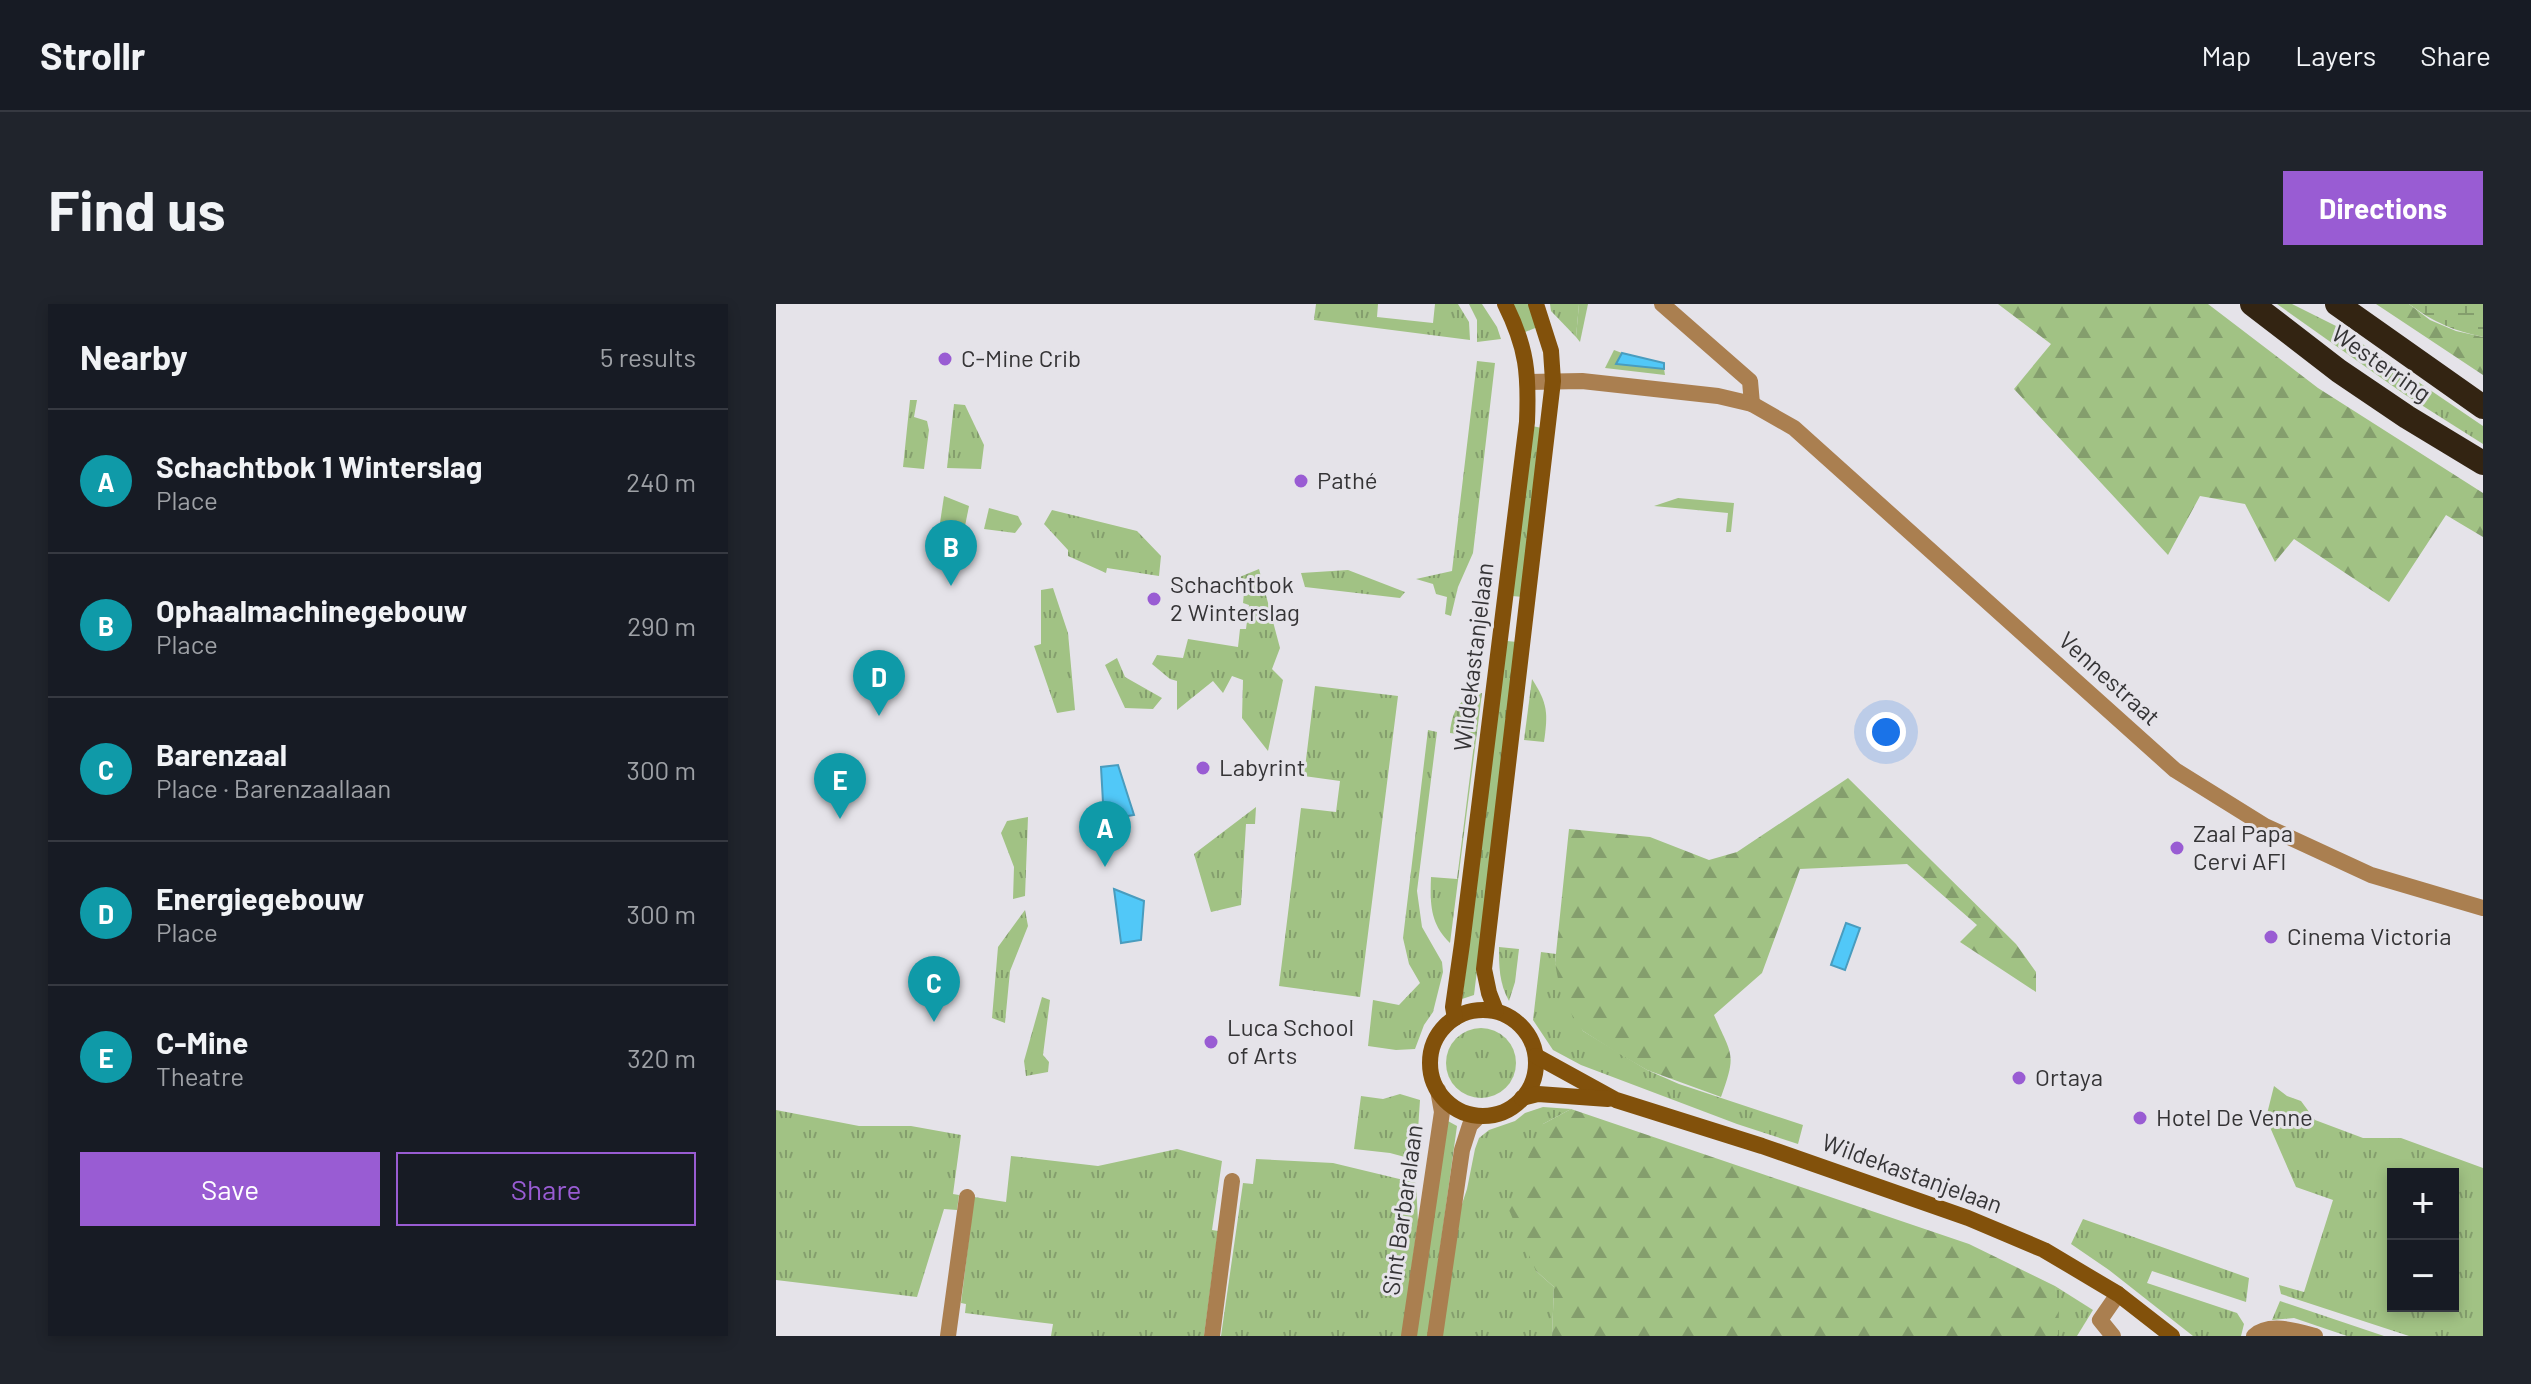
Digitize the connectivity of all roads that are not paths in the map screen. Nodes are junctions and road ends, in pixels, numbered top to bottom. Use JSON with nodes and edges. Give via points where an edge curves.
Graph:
{"nodes":[{"id":1,"x":1505,"y":304,"type":"edge"},
{"id":2,"x":1536,"y":304,"type":"edge"},
{"id":3,"x":1662,"y":304,"type":"edge"},
{"id":4,"x":2252,"y":304,"type":"edge"},
{"id":5,"x":2337,"y":304,"type":"edge"},
{"id":6,"x":1553,"y":381,"type":"junction"},
{"id":7,"x":1528,"y":382,"type":"junction"},
{"id":8,"x":1752,"y":404,"type":"junction"},
{"id":9,"x":2483,"y":407,"type":"edge"},
{"id":10,"x":2450,"y":443,"type":"junction"},
{"id":11,"x":2483,"y":463,"type":"edge"},
{"id":12,"x":2483,"y":476,"type":"edge"},
{"id":13,"x":2483,"y":908,"type":"edge"},
{"id":14,"x":1496,"y":1011,"type":"junction"},
{"id":15,"x":1455,"y":1018,"type":"junction"},
{"id":16,"x":1536,"y":1056,"type":"junction"},
{"id":17,"x":1438,"y":1090,"type":"junction"},
{"id":18,"x":1522,"y":1098,"type":"junction"},
{"id":19,"x":1616,"y":1100,"type":"junction"},
{"id":20,"x":1479,"y":1116,"type":"junction"},
{"id":21,"x":1232,"y":1181,"type":"dead end"},
{"id":22,"x":967,"y":1197,"type":"dead end"},
{"id":23,"x":2118,"y":1294,"type":"junction"},
{"id":24,"x":948,"y":1336,"type":"edge"},
{"id":25,"x":1212,"y":1336,"type":"edge"},
{"id":26,"x":1409,"y":1336,"type":"edge"},
{"id":27,"x":1435,"y":1336,"type":"edge"},
{"id":28,"x":2113,"y":1336,"type":"edge"},
{"id":29,"x":2172,"y":1336,"type":"edge"},
{"id":30,"x":2254,"y":1336,"type":"edge"},
{"id":31,"x":2315,"y":1336,"type":"edge"}],
"edges":[{"from":1,"to":7,"type":"street","name":"Wildekastanjelaan","via":[[1523,348]]},
{"from":2,"to":6,"type":"street","name":"Wildekastanjelaan","via":[[1551,351]]},
{"from":3,"to":8,"type":"street","via":[[1750,381]]},
{"from":4,"to":10,"type":"highway","name":"Westerring","via":[[2339,371]]},
{"from":5,"to":9,"type":"highway","name":"Westerring"},
{"from":6,"to":7,"type":"street","name":"Vennestraat"},
{"from":6,"to":8,"type":"street","name":"Vennestraat","via":[[1718,396]]},
{"from":6,"to":14,"type":"street","name":"Wildekastanjelaan","via":[[1484,969]]},
{"from":7,"to":15,"type":"street","name":"Wildekastanjelaan"},
{"from":8,"to":13,"type":"street","name":"Vennestraat","via":[[1794,428],[2175,770],[2265,826],[2371,875]]},
{"from":10,"to":11,"type":"highway","name":"Westerring"},
{"from":10,"to":12,"type":"highway"},
{"from":14,"to":15,"type":"street","via":[[1478,1010]]},
{"from":14,"to":16,"type":"street","via":[[1523,1027]]},
{"from":15,"to":17,"type":"street","via":[[1435,1040],[1431,1056]]},
{"from":16,"to":18,"type":"street","via":[[1532,1084]]},
{"from":16,"to":19,"type":"street","name":"Wildekastanjelaan"},
{"from":17,"to":20,"type":"street","via":[[1453,1106]]},
{"from":17,"to":26,"type":"street","name":"Sint Barbaralaan","via":[[1442,1112]]},
{"from":18,"to":19,"type":"street","name":"Wildekastanjelaan","via":[[1538,1094]]},
{"from":18,"to":20,"type":"street","name":"Wildekastanjelaan","via":[[1494,1115]]},
{"from":19,"to":23,"type":"street","name":"Wildekastanjelaan","via":[[1968,1218],[2044,1250]]},
{"from":20,"to":27,"type":"street","name":"Sint Barbaralaan","via":[[1470,1125],[1462,1150]]},
{"from":21,"to":25,"type":"street"},
{"from":22,"to":24,"type":"street"},
{"from":23,"to":28,"type":"street","via":[[2100,1320]]},
{"from":23,"to":29,"type":"street","name":"Wildekastanjelaan"},
{"from":30,"to":31,"type":"street","via":[[2291,1329]]}]}
